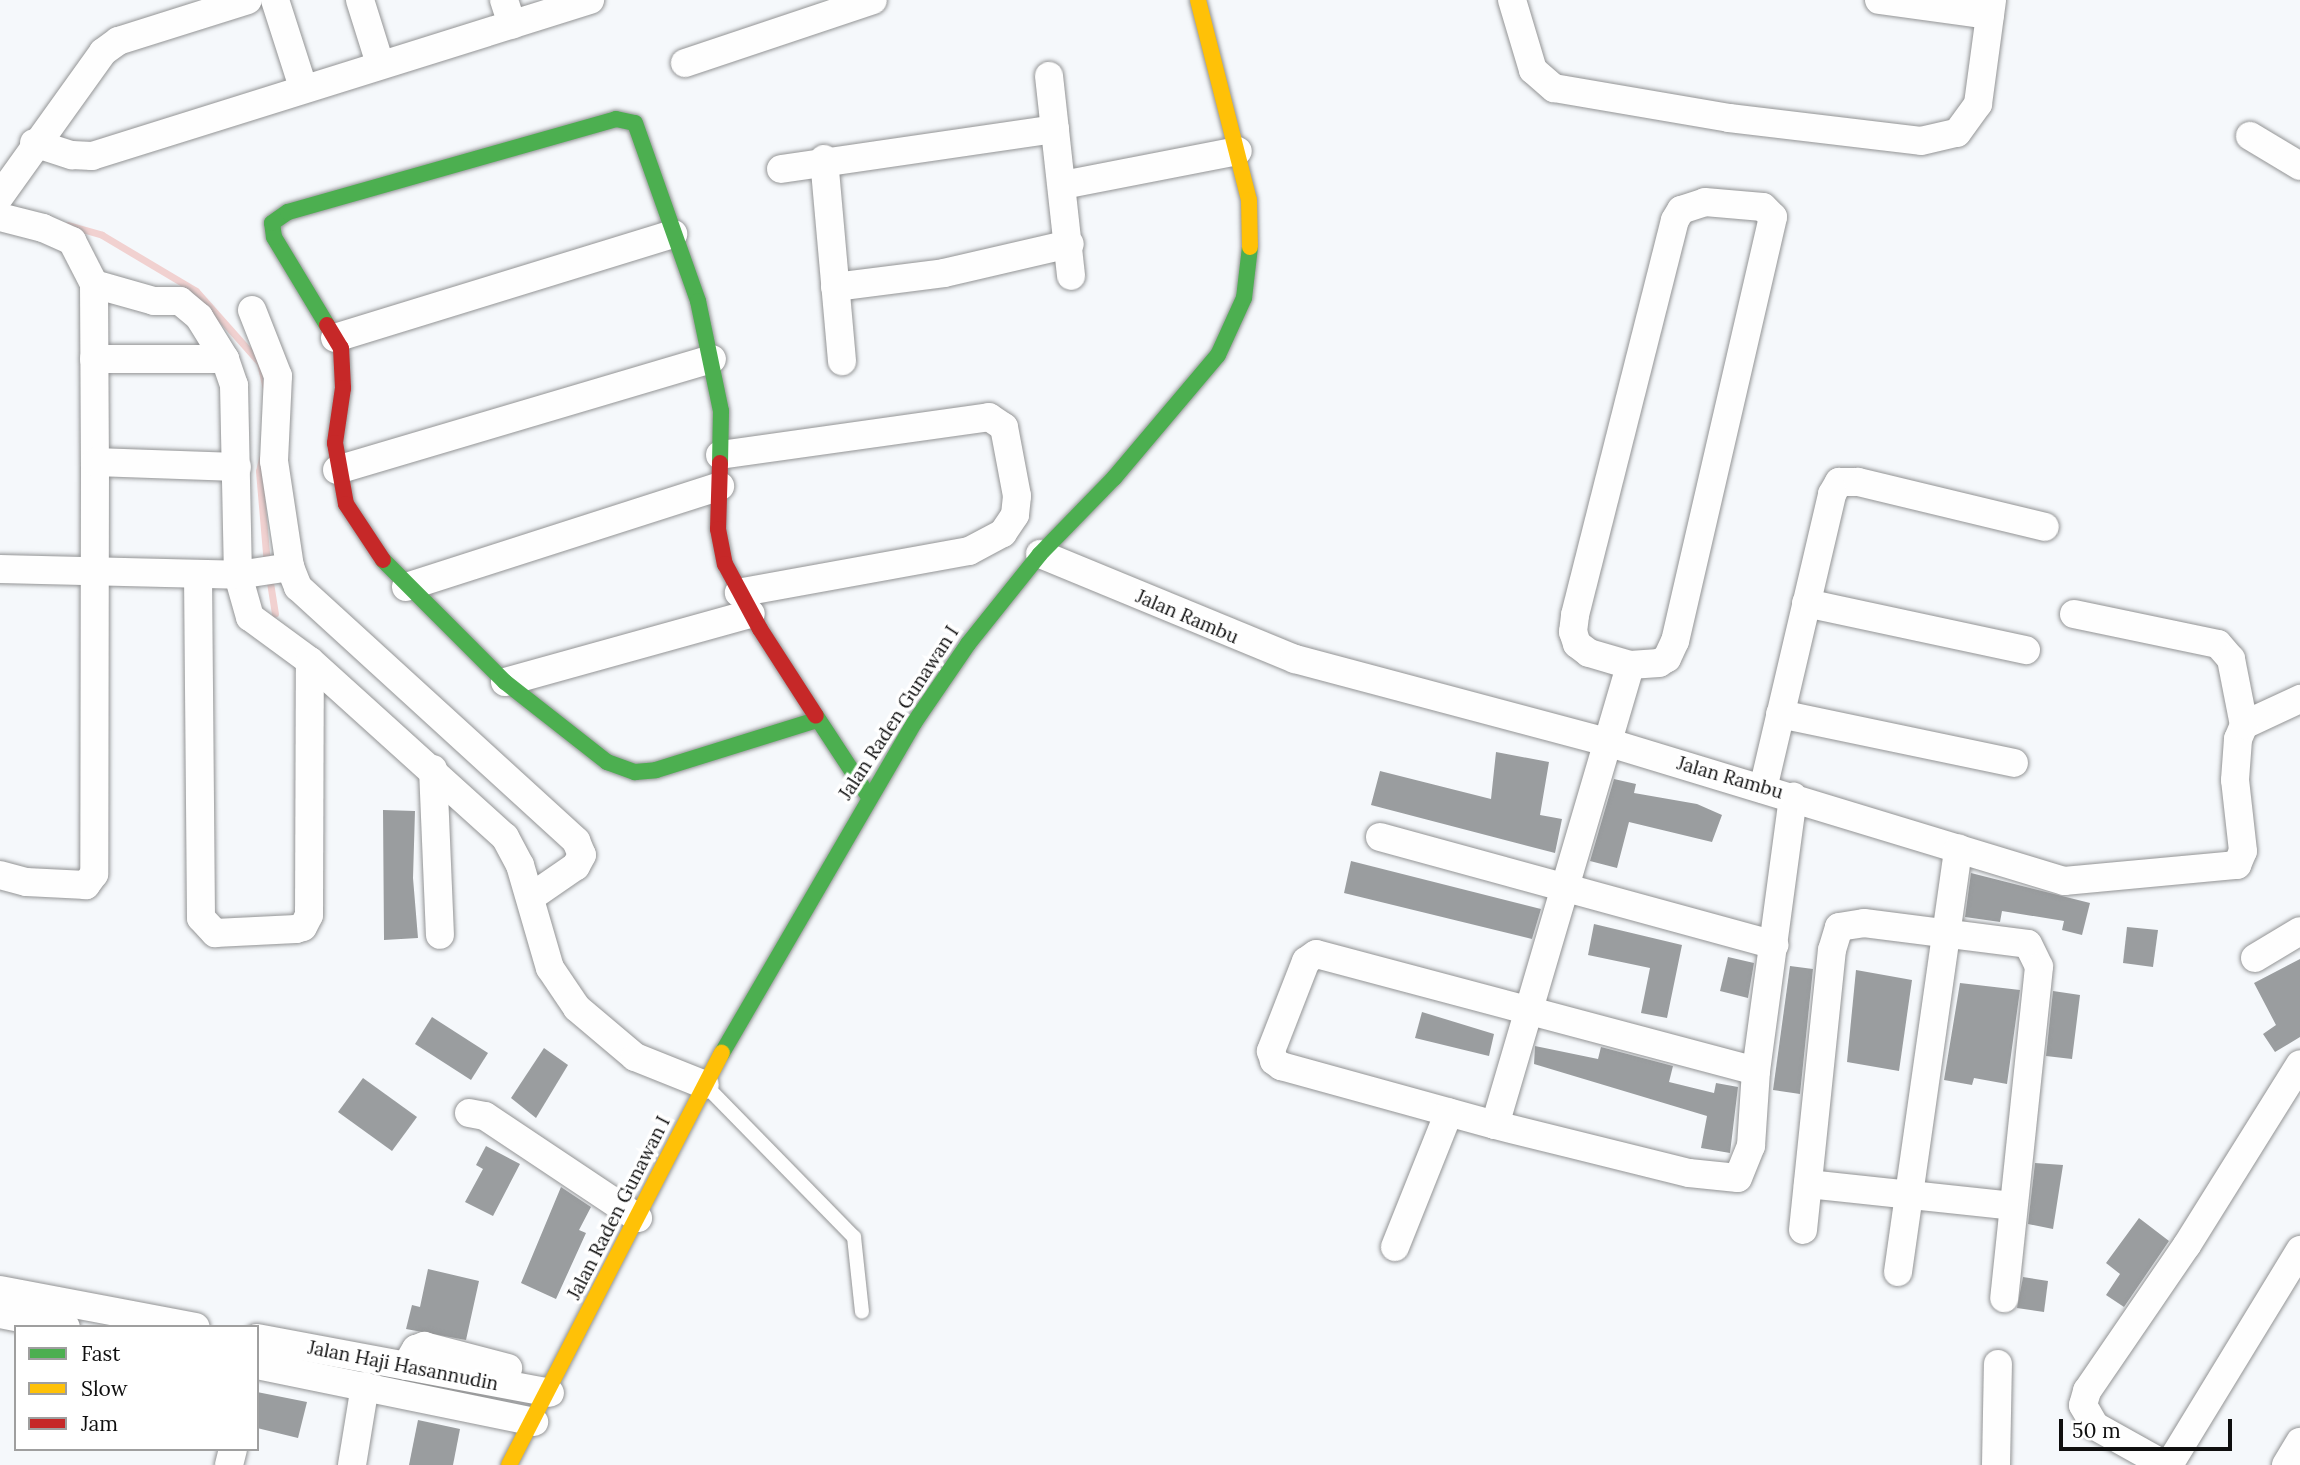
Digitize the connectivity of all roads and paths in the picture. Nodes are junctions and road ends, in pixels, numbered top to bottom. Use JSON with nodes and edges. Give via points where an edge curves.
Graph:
{"nodes":[{"id":1,"x":248,"y":0,"type":"edge"},
{"id":2,"x":275,"y":0,"type":"edge"},
{"id":3,"x":360,"y":0,"type":"edge"},
{"id":4,"x":590,"y":0,"type":"edge"},
{"id":5,"x":873,"y":0,"type":"edge"},
{"id":6,"x":1198,"y":0,"type":"edge"},
{"id":7,"x":1512,"y":0,"type":"edge"},
{"id":8,"x":1879,"y":0,"type":"edge"},
{"id":9,"x":1991,"y":8,"type":"edge"},
{"id":10,"x":812,"y":11,"type":"edge"},
{"id":11,"x":508,"y":13,"type":"edge"},
{"id":12,"x":685,"y":63,"type":"dead end"},
{"id":13,"x":380,"y":64,"type":"junction"},
{"id":14,"x":1049,"y":76,"type":"dead end"},
{"id":15,"x":303,"y":87,"type":"junction"},
{"id":16,"x":1055,"y":130,"type":"junction"},
{"id":17,"x":2250,"y":135,"type":"dead end"},
{"id":18,"x":34,"y":143,"type":"junction"},
{"id":19,"x":1238,"y":151,"type":"junction"},
{"id":20,"x":824,"y":159,"type":"junction"},
{"id":21,"x":2300,"y":166,"type":"edge"},
{"id":22,"x":781,"y":169,"type":"dead end"},
{"id":23,"x":1063,"y":185,"type":"junction"},
{"id":24,"x":0,"y":196,"type":"edge"},
{"id":25,"x":0,"y":218,"type":"edge"},
{"id":26,"x":673,"y":234,"type":"junction"},
{"id":27,"x":1070,"y":244,"type":"junction"},
{"id":28,"x":1071,"y":276,"type":"dead end"},
{"id":29,"x":94,"y":284,"type":"junction"},
{"id":30,"x":835,"y":287,"type":"junction"},
{"id":31,"x":252,"y":310,"type":"dead end"},
{"id":32,"x":335,"y":338,"type":"junction"},
{"id":33,"x":94,"y":359,"type":"junction"},
{"id":34,"x":225,"y":359,"type":"junction"},
{"id":35,"x":712,"y":359,"type":"junction"},
{"id":36,"x":842,"y":361,"type":"dead end"},
{"id":37,"x":720,"y":455,"type":"junction"},
{"id":38,"x":95,"y":462,"type":"junction"},
{"id":39,"x":237,"y":467,"type":"junction"},
{"id":40,"x":337,"y":470,"type":"junction"},
{"id":41,"x":720,"y":486,"type":"junction"},
{"id":42,"x":2045,"y":527,"type":"dead end"},
{"id":43,"x":1040,"y":554,"type":"junction"},
{"id":44,"x":0,"y":569,"type":"edge"},
{"id":45,"x":93,"y":572,"type":"junction"},
{"id":46,"x":266,"y":572,"type":"junction"},
{"id":47,"x":198,"y":574,"type":"junction"},
{"id":48,"x":406,"y":587,"type":"junction"},
{"id":49,"x":745,"y":603,"type":"junction"},
{"id":50,"x":1806,"y":603,"type":"junction"},
{"id":51,"x":2074,"y":614,"type":"dead end"},
{"id":52,"x":2026,"y":650,"type":"dead end"},
{"id":53,"x":310,"y":661,"type":"junction"},
{"id":54,"x":1630,"y":666,"type":"junction"},
{"id":55,"x":505,"y":682,"type":"junction"},
{"id":56,"x":2300,"y":700,"type":"edge"},
{"id":57,"x":1780,"y":714,"type":"junction"},
{"id":58,"x":817,"y":720,"type":"junction"},
{"id":59,"x":2244,"y":725,"type":"junction"},
{"id":60,"x":1610,"y":743,"type":"junction"},
{"id":61,"x":2014,"y":763,"type":"dead end"},
{"id":62,"x":433,"y":769,"type":"junction"},
{"id":63,"x":1763,"y":789,"type":"junction"},
{"id":64,"x":1793,"y":796,"type":"junction"},
{"id":65,"x":869,"y":797,"type":"junction"},
{"id":66,"x":1380,"y":837,"type":"dead end"},
{"id":67,"x":1958,"y":848,"type":"junction"},
{"id":68,"x":0,"y":874,"type":"edge"},
{"id":69,"x":548,"y":888,"type":"junction"},
{"id":70,"x":1564,"y":889,"type":"junction"},
{"id":71,"x":2300,"y":931,"type":"edge"},
{"id":72,"x":1947,"y":932,"type":"junction"},
{"id":73,"x":440,"y":935,"type":"dead end"},
{"id":74,"x":1774,"y":945,"type":"junction"},
{"id":75,"x":2255,"y":958,"type":"dead end"},
{"id":76,"x":1528,"y":1013,"type":"junction"},
{"id":77,"x":2300,"y":1064,"type":"edge"},
{"id":78,"x":1756,"y":1071,"type":"junction"},
{"id":79,"x":705,"y":1085,"type":"junction"},
{"id":80,"x":469,"y":1112,"type":"dead end"},
{"id":81,"x":1449,"y":1112,"type":"junction"},
{"id":82,"x":1494,"y":1125,"type":"junction"},
{"id":83,"x":1808,"y":1184,"type":"junction"},
{"id":84,"x":1909,"y":1194,"type":"junction"},
{"id":85,"x":2013,"y":1206,"type":"junction"},
{"id":86,"x":638,"y":1218,"type":"junction"},
{"id":87,"x":1803,"y":1230,"type":"dead end"},
{"id":88,"x":1395,"y":1247,"type":"dead end"},
{"id":89,"x":2300,"y":1250,"type":"edge"},
{"id":90,"x":1898,"y":1272,"type":"dead end"},
{"id":91,"x":0,"y":1290,"type":"edge"},
{"id":92,"x":2004,"y":1298,"type":"dead end"},
{"id":93,"x":862,"y":1312,"type":"dead end"},
{"id":94,"x":0,"y":1314,"type":"edge"},
{"id":95,"x":113,"y":1319,"type":"edge"},
{"id":96,"x":56,"y":1325,"type":"edge"},
{"id":97,"x":175,"y":1325,"type":"edge"},
{"id":98,"x":259,"y":1349,"type":"edge"},
{"id":99,"x":259,"y":1349,"type":"edge"},
{"id":100,"x":397,"y":1364,"type":"junction"},
{"id":101,"x":1998,"y":1364,"type":"dead end"},
{"id":102,"x":553,"y":1387,"type":"junction"},
{"id":103,"x":372,"y":1388,"type":"junction"},
{"id":104,"x":534,"y":1422,"type":"junction"},
{"id":105,"x":2300,"y":1441,"type":"edge"},
{"id":106,"x":517,"y":1464,"type":"edge"},
{"id":107,"x":352,"y":1465,"type":"edge"},
{"id":108,"x":1996,"y":1465,"type":"edge"},
{"id":109,"x":2167,"y":1465,"type":"edge"},
{"id":110,"x":2286,"y":1465,"type":"edge"}],
"edges":[{"from":1,"to":18,"type":"street","via":[[118,41],[90,65]]},
{"from":2,"to":15,"type":"street"},
{"from":3,"to":13,"type":"street"},
{"from":4,"to":11,"type":"street"},
{"from":5,"to":10,"type":"street"},
{"from":6,"to":19,"type":"main road","name":"Jalan Raden Gunawan I"},
{"from":7,"to":9,"type":"street","via":[[1533,70],[1554,89],[1729,118],[1921,141],[1957,133],[1978,104]]},
{"from":8,"to":9,"type":"street"},
{"from":10,"to":12,"type":"street"},
{"from":11,"to":13,"type":"street"},
{"from":13,"to":15,"type":"street"},
{"from":14,"to":16,"type":"street"},
{"from":15,"to":18,"type":"street","via":[[92,156]]},
{"from":16,"to":20,"type":"street"},
{"from":16,"to":23,"type":"street"},
{"from":17,"to":21,"type":"street"},
{"from":18,"to":24,"type":"street"},
{"from":19,"to":23,"type":"street"},
{"from":19,"to":43,"type":"main road","name":"Jalan Raden Gunawan I","via":[[1249,200],[1249,263],[1244,298],[1218,355],[1114,478]]},
{"from":20,"to":22,"type":"street"},
{"from":20,"to":30,"type":"street"},
{"from":23,"to":27,"type":"street"},
{"from":25,"to":29,"type":"street","via":[[43,228],[72,241]]},
{"from":26,"to":32,"type":"street"},
{"from":26,"to":32,"type":"main road","via":[[639,129],[623,118],[288,212],[272,223],[274,237]]},
{"from":26,"to":35,"type":"main road","via":[[698,300]]},
{"from":27,"to":28,"type":"street"},
{"from":27,"to":30,"type":"street","via":[[944,273]]},
{"from":29,"to":33,"type":"street"},
{"from":29,"to":34,"type":"street","via":[[154,301],[180,301],[199,317]]},
{"from":30,"to":36,"type":"street"},
{"from":31,"to":46,"type":"street","via":[[278,376]]},
{"from":32,"to":40,"type":"main road","via":[[341,348],[343,388],[335,443]]},
{"from":33,"to":34,"type":"street"},
{"from":33,"to":38,"type":"street"},
{"from":34,"to":39,"type":"street","via":[[233,385]]},
{"from":35,"to":37,"type":"main road","via":[[721,411]]},
{"from":35,"to":40,"type":"street"},
{"from":37,"to":41,"type":"main road"},
{"from":37,"to":49,"type":"street","via":[[989,417],[1004,427],[1017,496],[1015,515],[1003,533],[969,551]]},
{"from":38,"to":39,"type":"street"},
{"from":38,"to":45,"type":"street"},
{"from":39,"to":46,"type":"street"},
{"from":40,"to":48,"type":"main road","via":[[346,504],[359,527]]},
{"from":41,"to":48,"type":"street"},
{"from":41,"to":49,"type":"main road","via":[[721,548]]},
{"from":42,"to":50,"type":"street","via":[[1839,482]]},
{"from":43,"to":60,"type":"street","name":"Jalan Rambu","via":[[1248,643]]},
{"from":43,"to":65,"type":"main road","name":"Jalan Raden Gunawan I","via":[[968,643]]},
{"from":44,"to":45,"type":"street"},
{"from":45,"to":47,"type":"street"},
{"from":45,"to":68,"type":"street","via":[[92,881],[86,885],[34,883]]},
{"from":46,"to":47,"type":"street"},
{"from":46,"to":53,"type":"street","via":[[250,617]]},
{"from":46,"to":69,"type":"street","via":[[304,594],[576,841],[582,855]]},
{"from":47,"to":53,"type":"street","via":[[201,918],[215,933],[296,929],[303,927],[309,915]]},
{"from":48,"to":55,"type":"main road"},
{"from":49,"to":55,"type":"street"},
{"from":49,"to":58,"type":"main road"},
{"from":50,"to":52,"type":"street"},
{"from":50,"to":57,"type":"street"},
{"from":51,"to":59,"type":"street","via":[[2218,644],[2231,659]]},
{"from":53,"to":62,"type":"street"},
{"from":54,"to":54,"type":"street","via":[[1659,663],[1675,641],[1773,217],[1763,207],[1692,203],[1675,220],[1573,632],[1577,644],[1589,653]]},
{"from":54,"to":60,"type":"street"},
{"from":55,"to":58,"type":"main road","via":[[607,762],[635,772],[656,771]]},
{"from":56,"to":59,"type":"street"},
{"from":57,"to":61,"type":"street"},
{"from":57,"to":63,"type":"street"},
{"from":58,"to":65,"type":"main road"},
{"from":59,"to":67,"type":"street","name":"Jalan Rambu","via":[[2238,739],[2235,780],[2243,851],[2236,865],[2228,869],[2064,881]]},
{"from":60,"to":63,"type":"street","name":"Jalan Rambu"},
{"from":60,"to":70,"type":"street"},
{"from":62,"to":69,"type":"street","via":[[505,837]]},
{"from":62,"to":73,"type":"street"},
{"from":63,"to":64,"type":"street","name":"Jalan Rambu"},
{"from":64,"to":67,"type":"street","name":"Jalan Rambu"},
{"from":64,"to":74,"type":"street"},
{"from":65,"to":79,"type":"main road","name":"Jalan Raden Gunawan I"},
{"from":66,"to":70,"type":"street"},
{"from":67,"to":72,"type":"street"},
{"from":69,"to":79,"type":"street","via":[[550,968],[577,1008],[635,1057]]},
{"from":70,"to":74,"type":"street"},
{"from":70,"to":76,"type":"street"},
{"from":71,"to":75,"type":"street"},
{"from":72,"to":83,"type":"street","via":[[1849,922],[1835,935]]},
{"from":72,"to":84,"type":"street"},
{"from":72,"to":85,"type":"street","via":[[2019,941],[2036,953],[2039,967]]},
{"from":74,"to":78,"type":"street"},
{"from":76,"to":78,"type":"street"},
{"from":76,"to":81,"type":"street","via":[[1320,954],[1309,957],[1271,1051],[1274,1061]]},
{"from":76,"to":82,"type":"street"},
{"from":77,"to":109,"type":"street","via":[[2187,1245],[2087,1391],[2083,1405],[2095,1426]]},
{"from":78,"to":82,"type":"street","via":[[1751,1146],[1738,1178],[1689,1173]]},
{"from":79,"to":86,"type":"main road","name":"Jalan Raden Gunawan I"},
{"from":79,"to":93,"type":"lane","via":[[854,1237]]},
{"from":80,"to":86,"type":"street","via":[[485,1116]]},
{"from":81,"to":82,"type":"street"},
{"from":81,"to":88,"type":"street"},
{"from":83,"to":84,"type":"street"},
{"from":83,"to":87,"type":"street"},
{"from":84,"to":85,"type":"street"},
{"from":84,"to":90,"type":"street"},
{"from":85,"to":92,"type":"street"},
{"from":86,"to":102,"type":"main road","name":"Jalan Raden Gunawan I"},
{"from":89,"to":109,"type":"street"},
{"from":91,"to":95,"type":"street"},
{"from":94,"to":96,"type":"street"},
{"from":95,"to":97,"type":"street"},
{"from":98,"to":100,"type":"street","name":"Jalan Haji Hasannudin"},
{"from":99,"to":103,"type":"street","name":"Jalan Haji Hasannudin"},
{"from":100,"to":102,"type":"street","via":[[424,1346]]},
{"from":100,"to":103,"type":"street"},
{"from":101,"to":108,"type":"street"},
{"from":102,"to":104,"type":"main road","name":"Jalan Raden Gunawan I"},
{"from":103,"to":104,"type":"street","name":"Jalan Haji Hasannudin"},
{"from":103,"to":107,"type":"street"},
{"from":104,"to":106,"type":"main road","name":"Jalan Raden Gunawan I"},
{"from":105,"to":110,"type":"street"}]}
